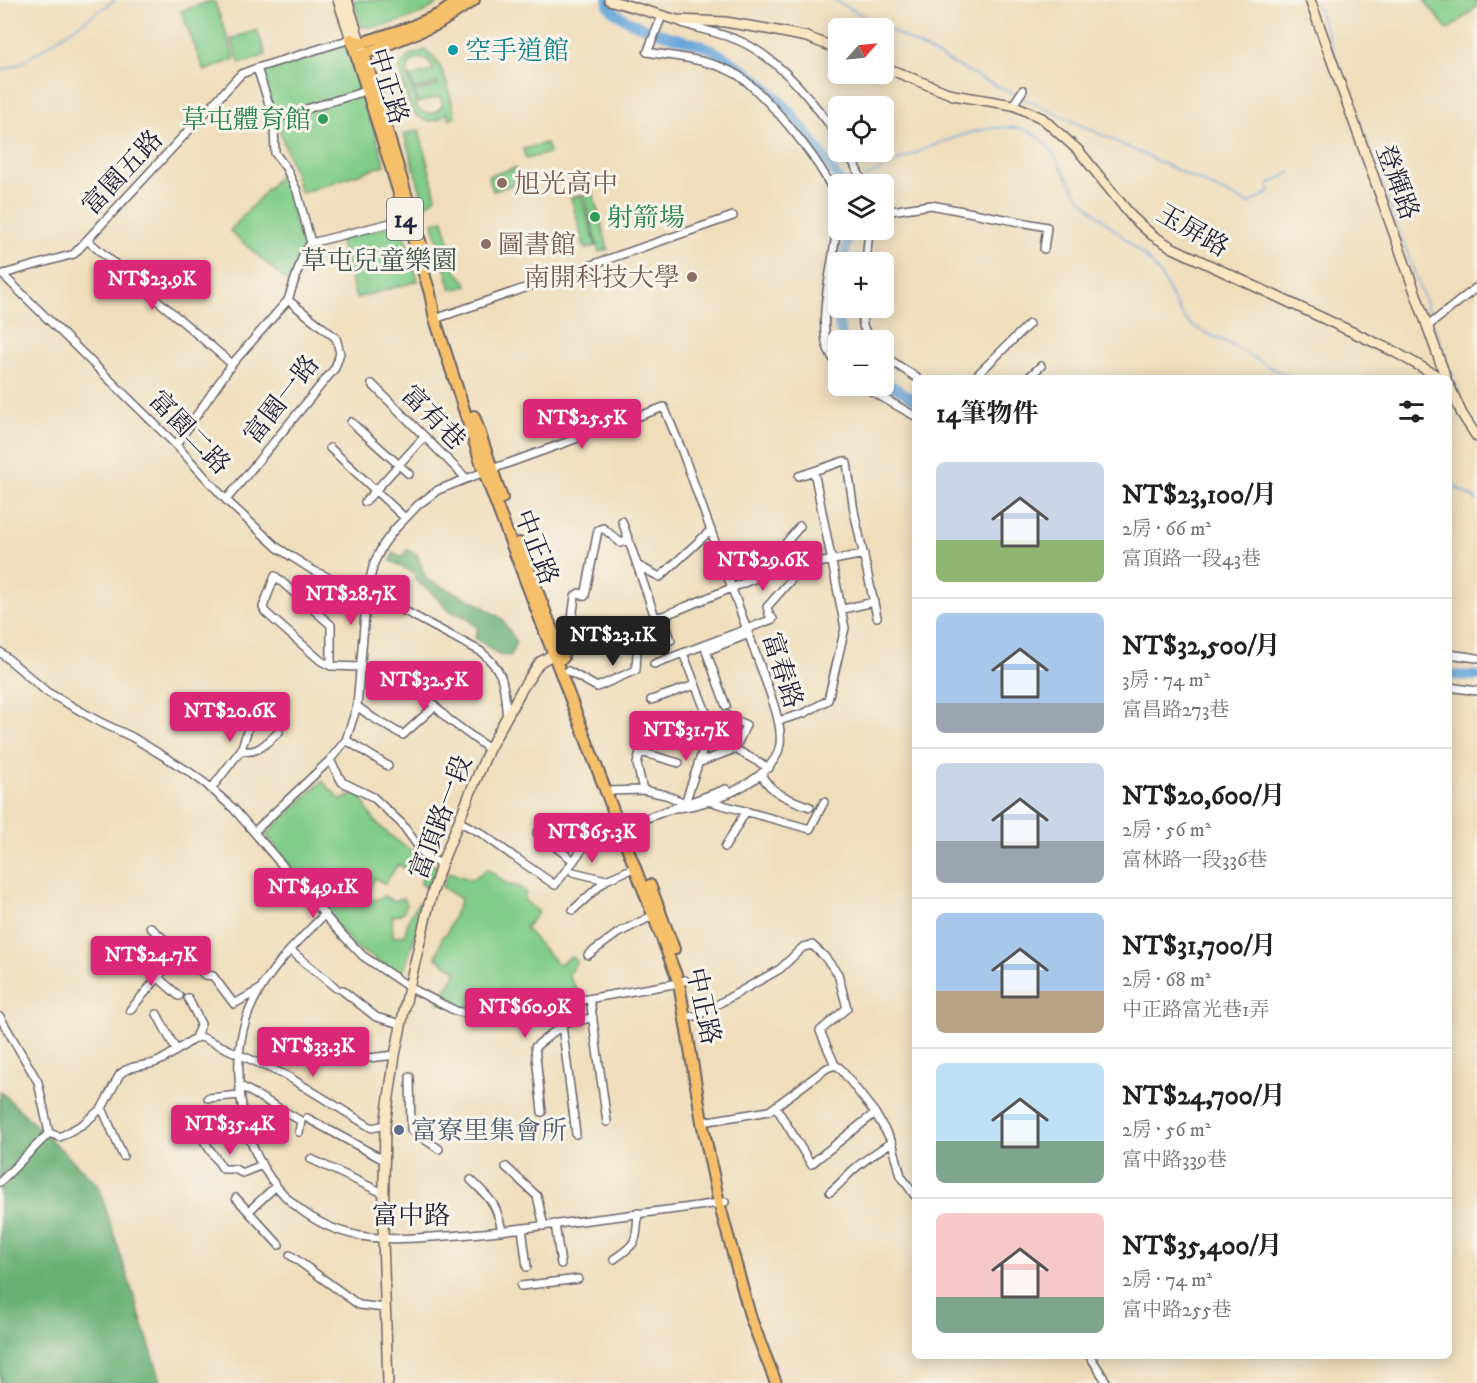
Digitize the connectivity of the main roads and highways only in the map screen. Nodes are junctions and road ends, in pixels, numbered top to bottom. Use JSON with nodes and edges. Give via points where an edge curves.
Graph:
{"nodes":[{"id":1,"x":460,"y":0,"type":"edge"},
{"id":2,"x":474,"y":0,"type":"edge"},
{"id":3,"x":360,"y":56,"type":"junction"},
{"id":4,"x":409,"y":218,"type":"junction"},
{"id":5,"x":488,"y":470,"type":"junction"},
{"id":6,"x":558,"y":654,"type":"junction"},
{"id":7,"x":610,"y":791,"type":"junction"},
{"id":8,"x":624,"y":827,"type":"junction"},
{"id":9,"x":682,"y":982,"type":"junction"},
{"id":10,"x":705,"y":1122,"type":"junction"},
{"id":11,"x":722,"y":1202,"type":"junction"},
{"id":12,"x":776,"y":1383,"type":"edge"},
{"id":13,"x":782,"y":1383,"type":"edge"}],
"edges":[{"from":1,"to":3,"type":"main road","name":"中正路","number":"14","via":[[421,23],[356,41]]},
{"from":2,"to":3,"type":"main road","via":[[438,24]]},
{"from":3,"to":4,"type":"main road","name":"中正路","number":"14"},
{"from":3,"to":4,"type":"main road","name":"中正路","number":"14","via":[[366,91]]},
{"from":4,"to":5,"type":"main road","name":"中正路","number":"14"},
{"from":5,"to":6,"type":"main road","name":"中正路","number":"14"},
{"from":5,"to":6,"type":"main road","name":"中正路","number":"14","via":[[557,638]]},
{"from":6,"to":7,"type":"main road","name":"中正路","number":"14"},
{"from":6,"to":7,"type":"main road","name":"中正路","number":"14","via":[[568,671]]},
{"from":7,"to":8,"type":"main road","name":"中正路","number":"14"},
{"from":8,"to":9,"type":"main road","name":"中正路","number":"14"},
{"from":8,"to":9,"type":"main road","name":"中正路","number":"14","via":[[661,912]]},
{"from":9,"to":10,"type":"main road","name":"中正路","number":"14"},
{"from":9,"to":10,"type":"main road","name":"中正路","number":"14","via":[[692,1016]]},
{"from":10,"to":11,"type":"main road","name":"中正路","number":"14"},
{"from":11,"to":12,"type":"main road","name":"中正路","number":"14","via":[[751,1319]]},
{"from":11,"to":13,"type":"main road","name":"中正路","number":"14"}]}
